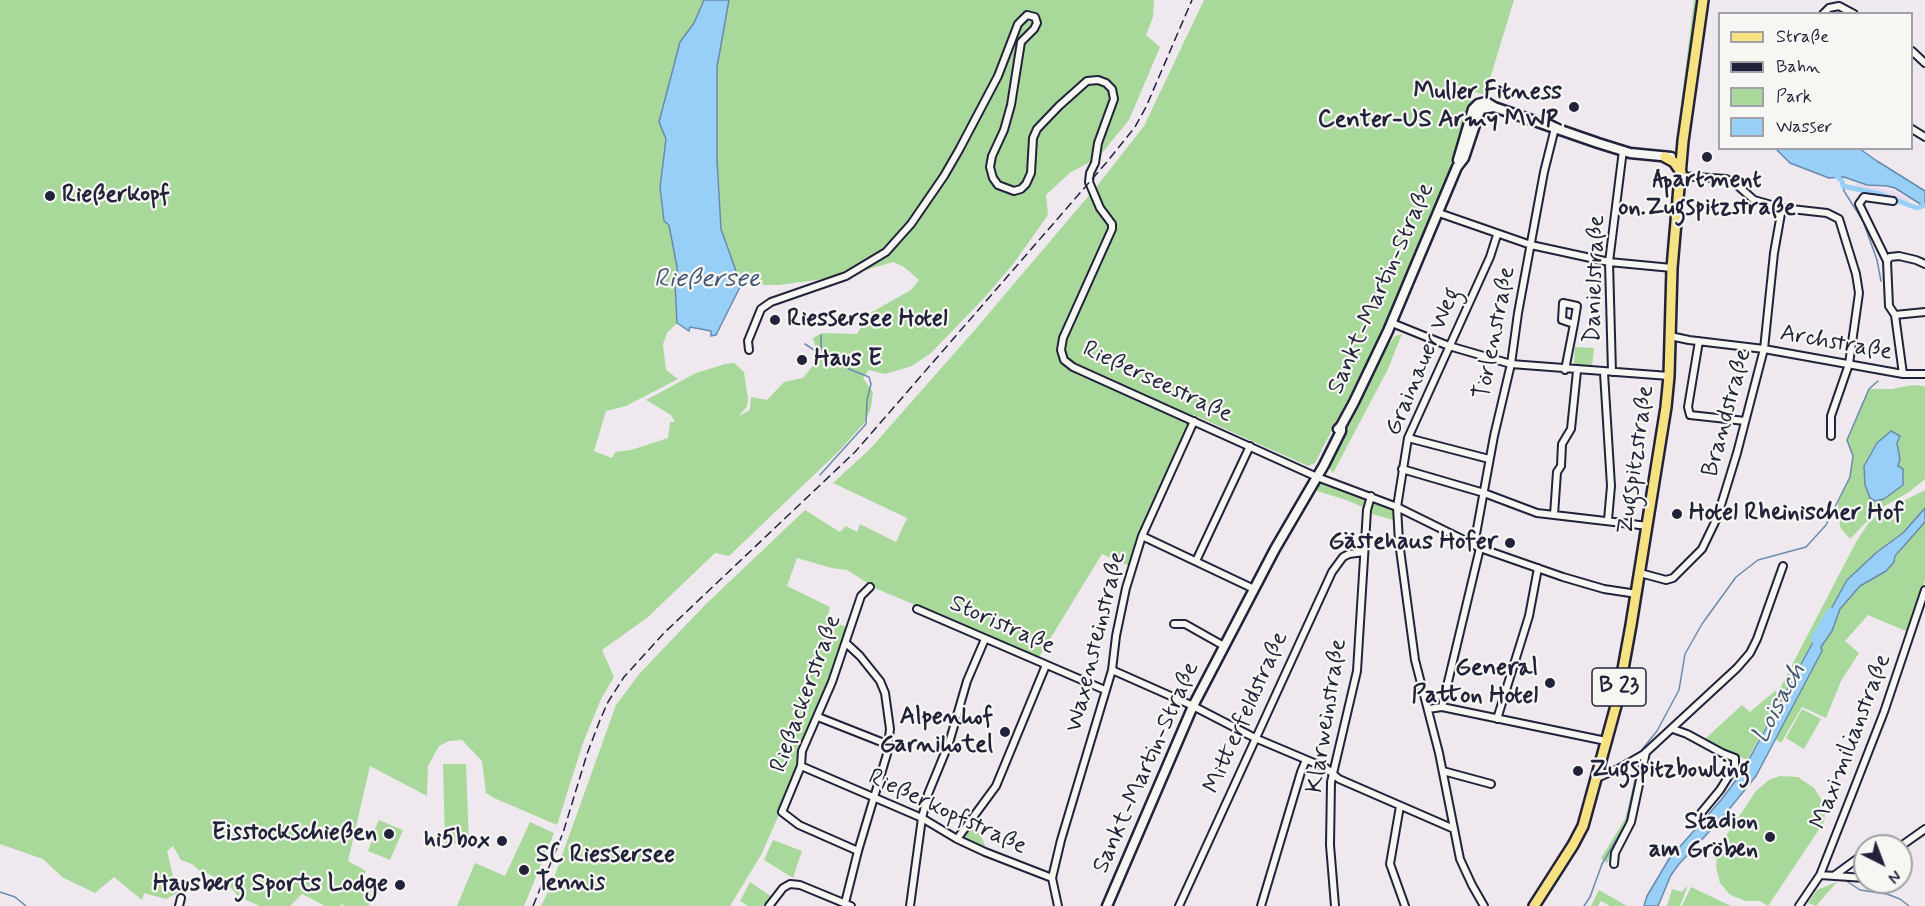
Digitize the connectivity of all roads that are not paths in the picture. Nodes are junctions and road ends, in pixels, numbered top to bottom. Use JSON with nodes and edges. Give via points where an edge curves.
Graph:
{"nodes":[{"id":1,"x":1703,"y":0,"type":"edge"},
{"id":2,"x":1840,"y":7,"type":"edge"},
{"id":3,"x":1825,"y":12,"type":"edge"},
{"id":4,"x":1913,"y":53,"type":"edge"},
{"id":5,"x":1925,"y":63,"type":"edge"},
{"id":6,"x":1555,"y":129,"type":"junction"},
{"id":7,"x":1623,"y":150,"type":"junction"},
{"id":8,"x":1665,"y":157,"type":"junction"},
{"id":9,"x":1682,"y":158,"type":"junction"},
{"id":10,"x":1680,"y":174,"type":"junction"},
{"id":11,"x":1893,"y":201,"type":"dead end"},
{"id":12,"x":1782,"y":208,"type":"junction"},
{"id":13,"x":1439,"y":213,"type":"junction"},
{"id":14,"x":1497,"y":235,"type":"junction"},
{"id":15,"x":1532,"y":245,"type":"junction"},
{"id":16,"x":1879,"y":246,"type":"junction"},
{"id":17,"x":1894,"y":256,"type":"junction"},
{"id":18,"x":1887,"y":261,"type":"junction"},
{"id":19,"x":1609,"y":262,"type":"junction"},
{"id":20,"x":1925,"y":264,"type":"edge"},
{"id":21,"x":1672,"y":268,"type":"junction"},
{"id":22,"x":1925,"y":312,"type":"edge"},
{"id":23,"x":1895,"y":315,"type":"junction"},
{"id":24,"x":1392,"y":323,"type":"junction"},
{"id":25,"x":1574,"y":324,"type":"dead end"},
{"id":26,"x":1670,"y":336,"type":"junction"},
{"id":27,"x":1699,"y":341,"type":"junction"},
{"id":28,"x":1449,"y":346,"type":"junction"},
{"id":29,"x":1764,"y":349,"type":"junction"},
{"id":30,"x":749,"y":350,"type":"dead end"},
{"id":31,"x":1511,"y":364,"type":"junction"},
{"id":32,"x":1849,"y":364,"type":"junction"},
{"id":33,"x":1565,"y":370,"type":"junction"},
{"id":34,"x":1577,"y":370,"type":"junction"},
{"id":35,"x":1608,"y":372,"type":"junction"},
{"id":36,"x":1903,"y":374,"type":"junction"},
{"id":37,"x":1925,"y":374,"type":"edge"},
{"id":38,"x":1669,"y":376,"type":"junction"},
{"id":39,"x":1194,"y":421,"type":"junction"},
{"id":40,"x":1745,"y":421,"type":"junction"},
{"id":41,"x":1831,"y":436,"type":"dead end"},
{"id":42,"x":1408,"y":438,"type":"junction"},
{"id":43,"x":1250,"y":447,"type":"junction"},
{"id":44,"x":1489,"y":459,"type":"junction"},
{"id":45,"x":1402,"y":470,"type":"junction"},
{"id":46,"x":1315,"y":476,"type":"junction"},
{"id":47,"x":1484,"y":493,"type":"junction"},
{"id":48,"x":1371,"y":496,"type":"junction"},
{"id":49,"x":1397,"y":507,"type":"junction"},
{"id":50,"x":1554,"y":515,"type":"junction"},
{"id":51,"x":1608,"y":520,"type":"junction"},
{"id":52,"x":1648,"y":526,"type":"junction"},
{"id":53,"x":1142,"y":536,"type":"junction"},
{"id":54,"x":1477,"y":546,"type":"junction"},
{"id":55,"x":1364,"y":552,"type":"junction"},
{"id":56,"x":1196,"y":561,"type":"junction"},
{"id":57,"x":1783,"y":566,"type":"dead end"},
{"id":58,"x":1539,"y":568,"type":"junction"},
{"id":59,"x":1640,"y":573,"type":"junction"},
{"id":60,"x":868,"y":589,"type":"dead end"},
{"id":61,"x":1254,"y":589,"type":"junction"},
{"id":62,"x":1925,"y":590,"type":"edge"},
{"id":63,"x":1637,"y":594,"type":"junction"},
{"id":64,"x":917,"y":609,"type":"dead end"},
{"id":65,"x":1174,"y":624,"type":"dead end"},
{"id":66,"x":985,"y":639,"type":"junction"},
{"id":67,"x":846,"y":643,"type":"junction"},
{"id":68,"x":1224,"y":646,"type":"junction"},
{"id":69,"x":1046,"y":665,"type":"junction"},
{"id":70,"x":1112,"y":670,"type":"junction"},
{"id":71,"x":1105,"y":690,"type":"junction"},
{"id":72,"x":1193,"y":706,"type":"junction"},
{"id":73,"x":1442,"y":707,"type":"junction"},
{"id":74,"x":1428,"y":709,"type":"junction"},
{"id":75,"x":818,"y":717,"type":"junction"},
{"id":76,"x":1497,"y":719,"type":"junction"},
{"id":77,"x":1673,"y":729,"type":"junction"},
{"id":78,"x":1255,"y":738,"type":"junction"},
{"id":79,"x":1606,"y":741,"type":"junction"},
{"id":80,"x":889,"y":745,"type":"junction"},
{"id":81,"x":1645,"y":753,"type":"junction"},
{"id":82,"x":1306,"y":760,"type":"junction"},
{"id":83,"x":801,"y":766,"type":"junction"},
{"id":84,"x":1443,"y":771,"type":"junction"},
{"id":85,"x":1333,"y":774,"type":"junction"},
{"id":86,"x":1597,"y":778,"type":"junction"},
{"id":87,"x":1491,"y":784,"type":"dead end"},
{"id":88,"x":873,"y":798,"type":"junction"},
{"id":89,"x":1400,"y":807,"type":"junction"},
{"id":90,"x":1701,"y":813,"type":"dead end"},
{"id":91,"x":922,"y":818,"type":"junction"},
{"id":92,"x":1454,"y":829,"type":"junction"},
{"id":93,"x":957,"y":839,"type":"junction"},
{"id":94,"x":858,"y":851,"type":"junction"},
{"id":95,"x":1853,"y":860,"type":"edge"},
{"id":96,"x":1614,"y":864,"type":"dead end"},
{"id":97,"x":1820,"y":875,"type":"junction"},
{"id":98,"x":1831,"y":876,"type":"junction"},
{"id":99,"x":1853,"y":877,"type":"edge"},
{"id":100,"x":1052,"y":878,"type":"junction"},
{"id":101,"x":182,"y":898,"type":"dead end"},
{"id":102,"x":848,"y":905,"type":"edge"},
{"id":103,"x":1802,"y":905,"type":"edge"},
{"id":104,"x":179,"y":906,"type":"edge"},
{"id":105,"x":769,"y":906,"type":"edge"},
{"id":106,"x":910,"y":906,"type":"edge"},
{"id":107,"x":1058,"y":906,"type":"edge"},
{"id":108,"x":1107,"y":906,"type":"edge"},
{"id":109,"x":1179,"y":906,"type":"edge"},
{"id":110,"x":1261,"y":906,"type":"edge"},
{"id":111,"x":1335,"y":906,"type":"edge"},
{"id":112,"x":1405,"y":906,"type":"edge"},
{"id":113,"x":1484,"y":906,"type":"edge"},
{"id":114,"x":1534,"y":906,"type":"edge"}],
"edges":[{"from":1,"to":9,"type":"main road","name":"Zugspitzstraße","number":"B 23"},
{"from":2,"to":3,"type":"street"},
{"from":4,"to":5,"type":"street"},
{"from":6,"to":7,"type":"main road"},
{"from":6,"to":13,"type":"main road","name":"Sankt-Martin-Straße","via":[[1486,102],[1478,104],[1473,109]]},
{"from":6,"to":15,"type":"street","name":"Törlenstraße"},
{"from":7,"to":8,"type":"main road"},
{"from":7,"to":19,"type":"street","name":"Danielstraße"},
{"from":8,"to":9,"type":"main road"},
{"from":8,"to":10,"type":"main road","via":[[1674,162]]},
{"from":9,"to":10,"type":"main road","name":"Zugspitzstraße","number":"B 23"},
{"from":10,"to":12,"type":"street","via":[[1726,179],[1754,201]]},
{"from":10,"to":21,"type":"main road","name":"Zugspitzstraße","number":"B 23"},
{"from":11,"to":16,"type":"street","via":[[1864,196],[1858,204]]},
{"from":12,"to":29,"type":"street","name":"Brandstraße"},
{"from":12,"to":32,"type":"street","via":[[1835,215],[1842,224],[1859,292]]},
{"from":13,"to":14,"type":"street"},
{"from":13,"to":24,"type":"main road","name":"Sankt-Martin-Straße"},
{"from":14,"to":15,"type":"street"},
{"from":14,"to":28,"type":"street","name":"Grainauer Weg"},
{"from":15,"to":19,"type":"street"},
{"from":15,"to":31,"type":"street","name":"Törlenstraße"},
{"from":16,"to":17,"type":"street"},
{"from":16,"to":18,"type":"street"},
{"from":17,"to":18,"type":"street"},
{"from":17,"to":20,"type":"street"},
{"from":18,"to":23,"type":"street","via":[[1889,306]]},
{"from":19,"to":21,"type":"street"},
{"from":19,"to":35,"type":"street","name":"Danielstraße"},
{"from":21,"to":26,"type":"main road","name":"Zugspitzstraße","number":"B 23"},
{"from":22,"to":23,"type":"street"},
{"from":23,"to":36,"type":"street"},
{"from":24,"to":28,"type":"street"},
{"from":24,"to":46,"type":"main road","name":"Sankt-Martin-Straße"},
{"from":25,"to":33,"type":"street"},
{"from":26,"to":27,"type":"street","name":"Archstraße"},
{"from":26,"to":38,"type":"main road","name":"Zugspitzstraße","number":"B 23"},
{"from":27,"to":29,"type":"street","name":"Archstraße"},
{"from":27,"to":40,"type":"street","via":[[1690,415]]},
{"from":28,"to":31,"type":"street"},
{"from":28,"to":42,"type":"street","name":"Grainauer Weg"},
{"from":29,"to":32,"type":"street","name":"Archstraße"},
{"from":29,"to":40,"type":"street","name":"Brandstraße"},
{"from":30,"to":39,"type":"street","name":"Rießerseestraße","via":[[748,341],[761,309],[858,270],[886,252],[911,224],[959,150],[998,75],[1018,24],[1028,15],[1035,17],[1037,23],[1022,42],[1011,105],[990,167],[998,185],[1014,191],[1026,184],[1037,129],[1088,81],[1106,83],[1114,99],[1089,183],[1112,229],[1063,338],[1064,360]]},
{"from":31,"to":33,"type":"street"},
{"from":31,"to":44,"type":"street","name":"Törlenstraße"},
{"from":32,"to":36,"type":"street","name":"Archstraße"},
{"from":32,"to":41,"type":"street","via":[[1831,416]]},
{"from":33,"to":34,"type":"street"},
{"from":34,"to":35,"type":"street"},
{"from":34,"to":50,"type":"street","via":[[1571,429],[1562,444],[1557,472]]},
{"from":35,"to":38,"type":"street"},
{"from":35,"to":51,"type":"street","name":"Danielstraße"},
{"from":36,"to":37,"type":"street","name":"Archstraße"},
{"from":38,"to":52,"type":"main road","name":"Zugspitzstraße","number":"B 23"},
{"from":39,"to":43,"type":"street","name":"Rießerseestraße"},
{"from":39,"to":53,"type":"street","name":"Waxensteinstraße"},
{"from":40,"to":59,"type":"street","name":"Brandstraße","via":[[1717,518],[1702,549],[1673,578],[1666,580]]},
{"from":42,"to":44,"type":"street"},
{"from":42,"to":45,"type":"street","name":"Grainauer Weg"},
{"from":43,"to":46,"type":"street","name":"Rießerseestraße"},
{"from":43,"to":56,"type":"street"},
{"from":44,"to":47,"type":"street","name":"Törlenstraße"},
{"from":45,"to":47,"type":"street"},
{"from":45,"to":49,"type":"street","name":"Grainauer Weg"},
{"from":46,"to":48,"type":"street","name":"Rießerseestraße"},
{"from":46,"to":61,"type":"main road","name":"Sankt-Martin-Straße"},
{"from":47,"to":50,"type":"street","via":[[1521,508]]},
{"from":47,"to":54,"type":"street","name":"Törlenstraße"},
{"from":48,"to":49,"type":"street","name":"Rießerseestraße"},
{"from":48,"to":55,"type":"street","name":"Klarweinstraße"},
{"from":49,"to":54,"type":"street","name":"Rießerseestraße"},
{"from":49,"to":74,"type":"street","via":[[1411,635]]},
{"from":50,"to":51,"type":"street"},
{"from":51,"to":52,"type":"street"},
{"from":52,"to":59,"type":"main road","name":"Zugspitzstraße","number":"B 23"},
{"from":53,"to":56,"type":"street"},
{"from":53,"to":70,"type":"street","name":"Waxensteinstraße","via":[[1126,588]]},
{"from":54,"to":58,"type":"street","name":"Rießerseestraße"},
{"from":54,"to":73,"type":"street","name":"Törlenstraße"},
{"from":55,"to":78,"type":"street","name":"Mitterfeldstraße","via":[[1349,554],[1337,563]]},
{"from":55,"to":85,"type":"street","name":"Klarweinstraße","via":[[1358,671]]},
{"from":56,"to":61,"type":"street"},
{"from":57,"to":77,"type":"street","via":[[1750,653]]},
{"from":58,"to":63,"type":"street","name":"Rießerseestraße","via":[[1604,589]]},
{"from":58,"to":76,"type":"street","via":[[1529,616]]},
{"from":59,"to":63,"type":"main road","name":"Zugspitzstraße","number":"B 23"},
{"from":60,"to":67,"type":"street","name":"Rießackerstraße","via":[[861,596]]},
{"from":61,"to":68,"type":"main road","name":"Sankt-Martin-Straße"},
{"from":62,"to":97,"type":"street","name":"Maximilianstraße","via":[[1884,712]]},
{"from":63,"to":79,"type":"main road","name":"Zugspitzstraße","number":"B 23"},
{"from":64,"to":66,"type":"street","name":"Storistraße"},
{"from":65,"to":68,"type":"street","name":"Sankt-Martin-Straße","via":[[1185,624]]},
{"from":66,"to":69,"type":"street","name":"Storistraße"},
{"from":66,"to":91,"type":"street","via":[[967,681]]},
{"from":67,"to":75,"type":"street","name":"Rießackerstraße"},
{"from":67,"to":80,"type":"street","via":[[871,668],[885,693]]},
{"from":68,"to":72,"type":"main road","name":"Sankt-Martin-Straße"},
{"from":69,"to":71,"type":"street","name":"Storistraße"},
{"from":69,"to":93,"type":"street","via":[[996,786]]},
{"from":70,"to":71,"type":"street","name":"Waxensteinstraße"},
{"from":70,"to":72,"type":"street"},
{"from":71,"to":100,"type":"street","name":"Waxensteinstraße"},
{"from":72,"to":78,"type":"street"},
{"from":72,"to":108,"type":"main road","name":"Sankt-Martin-Straße"},
{"from":73,"to":74,"type":"street"},
{"from":73,"to":76,"type":"street"},
{"from":74,"to":84,"type":"street"},
{"from":75,"to":80,"type":"street"},
{"from":75,"to":83,"type":"street","name":"Rießackerstraße","via":[[802,751]]},
{"from":76,"to":79,"type":"street"},
{"from":77,"to":81,"type":"street"},
{"from":77,"to":90,"type":"street","via":[[1735,758],[1730,775]]},
{"from":78,"to":82,"type":"street"},
{"from":78,"to":109,"type":"street","name":"Mitterfeldstraße"},
{"from":79,"to":86,"type":"main road","name":"Zugspitzstraße","number":"B 23"},
{"from":80,"to":88,"type":"street"},
{"from":81,"to":86,"type":"street"},
{"from":81,"to":96,"type":"street","via":[[1631,822],[1614,853]]},
{"from":82,"to":85,"type":"street"},
{"from":82,"to":110,"type":"street"},
{"from":83,"to":88,"type":"street","name":"Rießerkopfstraße"},
{"from":83,"to":94,"type":"street","name":"Rießackerstraße","via":[[782,812],[799,825]]},
{"from":84,"to":87,"type":"street"},
{"from":84,"to":92,"type":"street"},
{"from":85,"to":89,"type":"street"},
{"from":85,"to":111,"type":"street","name":"Klarweinstraße","via":[[1330,845]]},
{"from":86,"to":114,"type":"main road","name":"Zugspitzstraße","number":"B 23","via":[[1579,834]]},
{"from":88,"to":91,"type":"street","name":"Rießerkopfstraße"},
{"from":88,"to":94,"type":"street"},
{"from":89,"to":92,"type":"street"},
{"from":89,"to":112,"type":"street","via":[[1390,864]]},
{"from":91,"to":93,"type":"street","name":"Rießerkopfstraße"},
{"from":91,"to":106,"type":"street"},
{"from":92,"to":113,"type":"street","via":[[1460,859]]},
{"from":93,"to":100,"type":"street","name":"Rießerkopfstraße"},
{"from":94,"to":102,"type":"street"},
{"from":95,"to":98,"type":"street"},
{"from":97,"to":98,"type":"street"},
{"from":97,"to":103,"type":"street","name":"Maximilianstraße"},
{"from":98,"to":99,"type":"street"},
{"from":100,"to":107,"type":"street"},
{"from":101,"to":104,"type":"street"},
{"from":102,"to":105,"type":"street","via":[[790,884]]}]}
